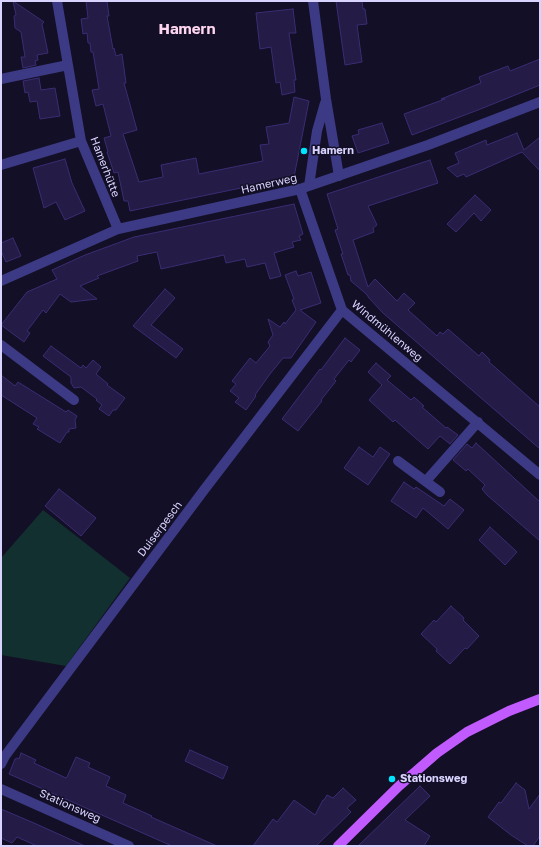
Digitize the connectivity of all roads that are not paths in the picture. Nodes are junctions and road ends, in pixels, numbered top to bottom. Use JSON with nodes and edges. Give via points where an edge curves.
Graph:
{"nodes":[{"id":1,"x":57,"y":1,"type":"edge"},
{"id":2,"x":313,"y":1,"type":"edge"},
{"id":3,"x":68,"y":65,"type":"junction"},
{"id":4,"x":1,"y":79,"type":"edge"},
{"id":5,"x":326,"y":99,"type":"junction"},
{"id":6,"x":540,"y":102,"type":"edge"},
{"id":7,"x":81,"y":141,"type":"junction"},
{"id":8,"x":1,"y":165,"type":"edge"},
{"id":9,"x":339,"y":176,"type":"junction"},
{"id":10,"x":305,"y":188,"type":"junction"},
{"id":11,"x":118,"y":229,"type":"junction"},
{"id":12,"x":1,"y":282,"type":"edge"},
{"id":13,"x":342,"y":310,"type":"junction"},
{"id":14,"x":1,"y":345,"type":"edge"},
{"id":15,"x":74,"y":400,"type":"dead end"},
{"id":16,"x":478,"y":422,"type":"junction"},
{"id":17,"x":398,"y":461,"type":"dead end"},
{"id":18,"x":540,"y":475,"type":"edge"},
{"id":19,"x":426,"y":481,"type":"junction"},
{"id":20,"x":440,"y":492,"type":"dead end"},
{"id":21,"x":540,"y":700,"type":"edge"},
{"id":22,"x":1,"y":764,"type":"edge"},
{"id":23,"x":1,"y":789,"type":"edge"},
{"id":24,"x":130,"y":846,"type":"edge"},
{"id":25,"x":338,"y":846,"type":"edge"}],
"edges":[{"from":1,"to":3,"type":"street","name":"Hamerhütte"},
{"from":2,"to":5,"type":"street","name":"Windmühlenweg"},
{"from":3,"to":4,"type":"street"},
{"from":3,"to":7,"type":"street","name":"Hamerhütte"},
{"from":5,"to":9,"type":"street","name":"Windmühlenweg"},
{"from":5,"to":10,"type":"street","name":"Windmühlenweg"},
{"from":6,"to":9,"type":"street","name":"Hamerweg"},
{"from":7,"to":8,"type":"street"},
{"from":7,"to":11,"type":"street","name":"Hamerhütte"},
{"from":9,"to":10,"type":"street","name":"Hamerweg"},
{"from":10,"to":11,"type":"street","name":"Hamerweg"},
{"from":10,"to":13,"type":"street","name":"Windmühlenweg"},
{"from":11,"to":12,"type":"street","name":"Hamerweg"},
{"from":13,"to":16,"type":"street","name":"Windmühlenweg"},
{"from":13,"to":22,"type":"street","name":"Duiserpesch","via":[[204,490]]},
{"from":14,"to":15,"type":"street"},
{"from":16,"to":18,"type":"street","name":"Windmühlenweg"},
{"from":16,"to":19,"type":"street"},
{"from":17,"to":19,"type":"street"},
{"from":19,"to":20,"type":"street"},
{"from":21,"to":25,"type":"main road","via":[[509,711],[467,732],[437,753]]},
{"from":23,"to":24,"type":"street","name":"Stationsweg"}]}
